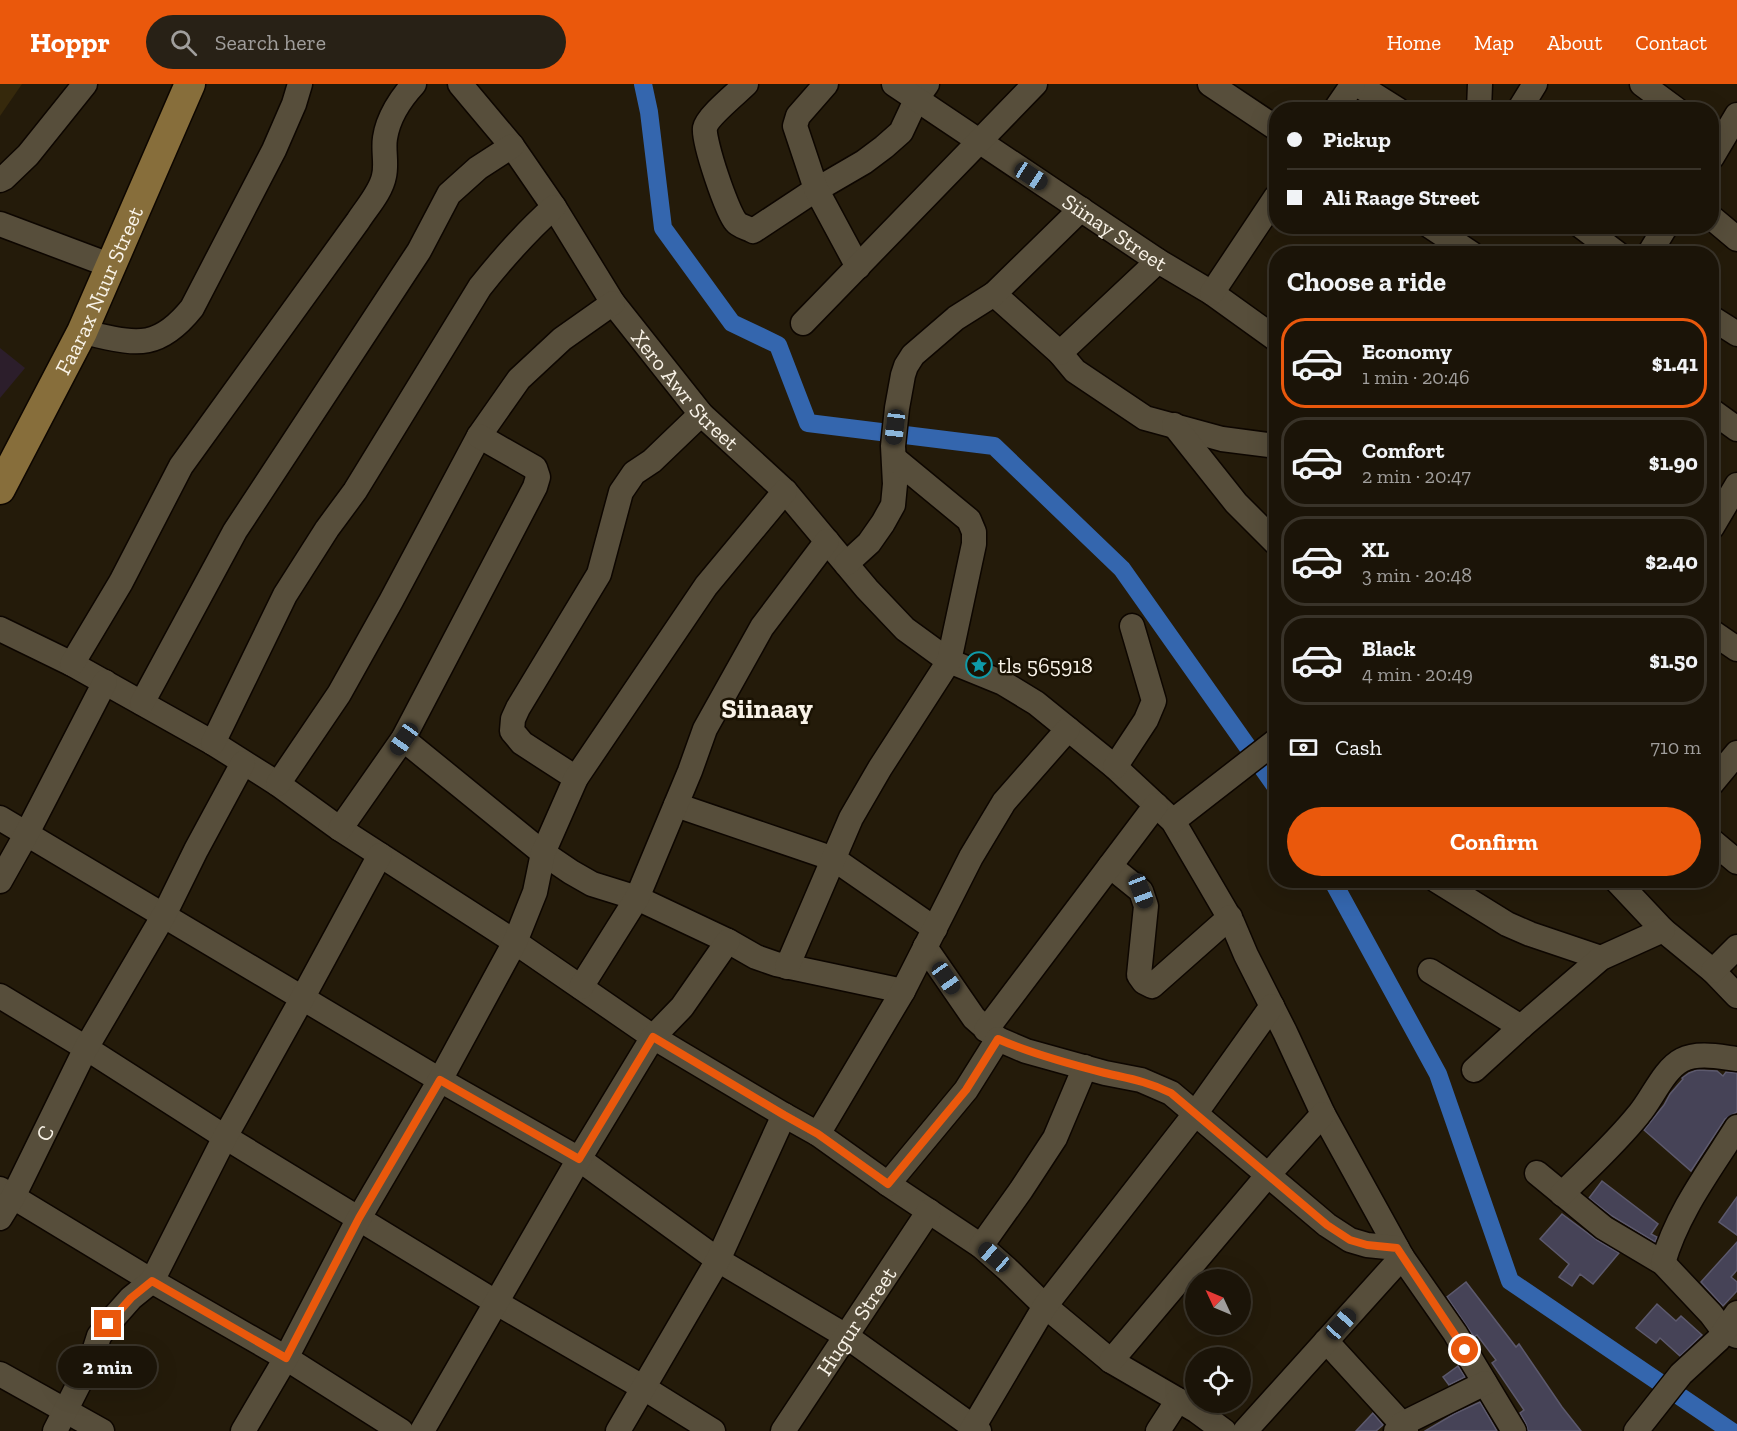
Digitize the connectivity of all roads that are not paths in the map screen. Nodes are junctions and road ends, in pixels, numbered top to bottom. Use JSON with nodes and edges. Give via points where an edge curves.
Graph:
{"nodes":[{"id":1,"x":85,"y":84,"type":"edge"},
{"id":2,"x":300,"y":84,"type":"edge"},
{"id":3,"x":414,"y":84,"type":"edge"},
{"id":4,"x":460,"y":84,"type":"edge"},
{"id":5,"x":746,"y":84,"type":"edge"},
{"id":6,"x":826,"y":84,"type":"edge"},
{"id":7,"x":894,"y":84,"type":"edge"},
{"id":8,"x":1035,"y":84,"type":"edge"},
{"id":9,"x":1210,"y":84,"type":"edge"},
{"id":10,"x":1355,"y":84,"type":"edge"},
{"id":11,"x":1480,"y":84,"type":"edge"},
{"id":12,"x":1535,"y":84,"type":"edge"},
{"id":13,"x":1642,"y":84,"type":"edge"},
{"id":14,"x":189,"y":85,"type":"edge"},
{"id":15,"x":922,"y":92,"type":"edge"},
{"id":16,"x":1341,"y":102,"type":"edge"},
{"id":17,"x":1385,"y":102,"type":"edge"},
{"id":18,"x":1479,"y":102,"type":"edge"},
{"id":19,"x":1525,"y":102,"type":"edge"},
{"id":20,"x":1666,"y":102,"type":"edge"},
{"id":21,"x":1269,"y":123,"type":"edge"},
{"id":22,"x":980,"y":142,"type":"junction"},
{"id":23,"x":512,"y":146,"type":"junction"},
{"id":24,"x":0,"y":180,"type":"edge"},
{"id":25,"x":816,"y":189,"type":"junction"},
{"id":26,"x":554,"y":207,"type":"junction"},
{"id":27,"x":1269,"y":208,"type":"edge"},
{"id":28,"x":1081,"y":209,"type":"junction"},
{"id":29,"x":0,"y":224,"type":"edge"},
{"id":30,"x":1719,"y":224,"type":"edge"},
{"id":31,"x":1447,"y":234,"type":"edge"},
{"id":32,"x":1591,"y":234,"type":"edge"},
{"id":33,"x":1737,"y":239,"type":"edge"},
{"id":34,"x":1462,"y":246,"type":"edge"},
{"id":35,"x":1607,"y":246,"type":"edge"},
{"id":36,"x":1158,"y":261,"type":"junction"},
{"id":37,"x":109,"y":265,"type":"junction"},
{"id":38,"x":858,"y":267,"type":"junction"},
{"id":39,"x":1212,"y":293,"type":"junction"},
{"id":40,"x":994,"y":294,"type":"junction"},
{"id":41,"x":613,"y":303,"type":"junction"},
{"id":42,"x":1719,"y":322,"type":"edge"},
{"id":43,"x":803,"y":323,"type":"dead end"},
{"id":44,"x":81,"y":332,"type":"junction"},
{"id":45,"x":1269,"y":334,"type":"edge"},
{"id":46,"x":1737,"y":334,"type":"edge"},
{"id":47,"x":1060,"y":354,"type":"junction"},
{"id":48,"x":701,"y":414,"type":"junction"},
{"id":49,"x":1719,"y":416,"type":"edge"},
{"id":50,"x":1174,"y":425,"type":"junction"},
{"id":51,"x":1737,"y":429,"type":"edge"},
{"id":52,"x":479,"y":436,"type":"junction"},
{"id":53,"x":1269,"y":445,"type":"edge"},
{"id":54,"x":894,"y":453,"type":"junction"},
{"id":55,"x":1737,"y":485,"type":"edge"},
{"id":56,"x":0,"y":489,"type":"edge"},
{"id":57,"x":785,"y":491,"type":"junction"},
{"id":58,"x":1721,"y":516,"type":"edge"},
{"id":59,"x":1269,"y":536,"type":"edge"},
{"id":60,"x":827,"y":541,"type":"junction"},
{"id":61,"x":846,"y":564,"type":"junction"},
{"id":62,"x":1132,"y":626,"type":"dead end"},
{"id":63,"x":0,"y":629,"type":"edge"},
{"id":64,"x":1719,"y":637,"type":"edge"},
{"id":65,"x":1737,"y":649,"type":"edge"},
{"id":66,"x":949,"y":661,"type":"junction"},
{"id":67,"x":72,"y":664,"type":"junction"},
{"id":68,"x":105,"y":682,"type":"junction"},
{"id":69,"x":142,"y":703,"type":"junction"},
{"id":70,"x":1068,"y":729,"type":"junction"},
{"id":71,"x":404,"y":739,"type":"junction"},
{"id":72,"x":213,"y":743,"type":"junction"},
{"id":73,"x":1269,"y":746,"type":"edge"},
{"id":74,"x":1737,"y":753,"type":"edge"},
{"id":75,"x":243,"y":763,"type":"junction"},
{"id":76,"x":1115,"y":767,"type":"junction"},
{"id":77,"x":1719,"y":769,"type":"edge"},
{"id":78,"x":576,"y":778,"type":"junction"},
{"id":79,"x":279,"y":784,"type":"junction"},
{"id":80,"x":676,"y":805,"type":"junction"},
{"id":81,"x":1165,"y":813,"type":"junction"},
{"id":82,"x":0,"y":818,"type":"edge"},
{"id":83,"x":340,"y":829,"type":"junction"},
{"id":84,"x":27,"y":833,"type":"junction"},
{"id":85,"x":1719,"y":847,"type":"edge"},
{"id":86,"x":543,"y":853,"type":"junction"},
{"id":87,"x":380,"y":855,"type":"junction"},
{"id":88,"x":834,"y":859,"type":"junction"},
{"id":89,"x":1737,"y":862,"type":"edge"},
{"id":90,"x":1110,"y":866,"type":"junction"},
{"id":91,"x":0,"y":881,"type":"edge"},
{"id":92,"x":1454,"y":888,"type":"edge"},
{"id":93,"x":1624,"y":888,"type":"edge"},
{"id":94,"x":637,"y":898,"type":"junction"},
{"id":95,"x":164,"y":915,"type":"junction"},
{"id":96,"x":1230,"y":917,"type":"junction"},
{"id":97,"x":1664,"y":930,"type":"junction"},
{"id":98,"x":930,"y":938,"type":"junction"},
{"id":99,"x":728,"y":941,"type":"junction"},
{"id":100,"x":515,"y":942,"type":"junction"},
{"id":101,"x":1737,"y":947,"type":"edge"},
{"id":102,"x":1601,"y":958,"type":"junction"},
{"id":103,"x":787,"y":967,"type":"junction"},
{"id":104,"x":1430,"y":971,"type":"dead end"},
{"id":105,"x":1713,"y":971,"type":"junction"},
{"id":106,"x":581,"y":987,"type":"junction"},
{"id":107,"x":903,"y":992,"type":"junction"},
{"id":108,"x":0,"y":996,"type":"edge"},
{"id":109,"x":1737,"y":996,"type":"edge"},
{"id":110,"x":303,"y":998,"type":"junction"},
{"id":111,"x":1272,"y":1006,"type":"junction"},
{"id":112,"x":1521,"y":1027,"type":"junction"},
{"id":113,"x":992,"y":1034,"type":"junction"},
{"id":114,"x":653,"y":1037,"type":"junction"},
{"id":115,"x":86,"y":1048,"type":"junction"},
{"id":116,"x":1737,"y":1059,"type":"edge"},
{"id":117,"x":1085,"y":1067,"type":"junction"},
{"id":118,"x":1474,"y":1070,"type":"dead end"},
{"id":119,"x":440,"y":1080,"type":"junction"},
{"id":120,"x":1195,"y":1114,"type":"junction"},
{"id":121,"x":1323,"y":1114,"type":"junction"},
{"id":122,"x":784,"y":1115,"type":"junction"},
{"id":123,"x":1737,"y":1127,"type":"edge"},
{"id":124,"x":818,"y":1134,"type":"junction"},
{"id":125,"x":225,"y":1137,"type":"junction"},
{"id":126,"x":579,"y":1159,"type":"junction"},
{"id":127,"x":1537,"y":1173,"type":"dead end"},
{"id":128,"x":1268,"y":1175,"type":"junction"},
{"id":129,"x":888,"y":1184,"type":"junction"},
{"id":130,"x":7,"y":1193,"type":"edge"},
{"id":131,"x":1562,"y":1194,"type":"junction"},
{"id":132,"x":929,"y":1211,"type":"junction"},
{"id":133,"x":0,"y":1218,"type":"edge"},
{"id":134,"x":359,"y":1218,"type":"junction"},
{"id":135,"x":981,"y":1246,"type":"junction"},
{"id":136,"x":1400,"y":1252,"type":"junction"},
{"id":137,"x":718,"y":1260,"type":"junction"},
{"id":138,"x":1663,"y":1263,"type":"junction"},
{"id":139,"x":152,"y":1281,"type":"junction"},
{"id":140,"x":497,"y":1303,"type":"junction"},
{"id":141,"x":1045,"y":1306,"type":"junction"},
{"id":142,"x":1732,"y":1326,"type":"edge"},
{"id":143,"x":846,"y":1336,"type":"junction"},
{"id":144,"x":1326,"y":1341,"type":"junction"},
{"id":145,"x":286,"y":1358,"type":"junction"},
{"id":146,"x":1112,"y":1361,"type":"junction"},
{"id":147,"x":0,"y":1374,"type":"edge"},
{"id":148,"x":1485,"y":1383,"type":"junction"},
{"id":149,"x":644,"y":1388,"type":"junction"},
{"id":150,"x":1178,"y":1401,"type":"junction"},
{"id":151,"x":60,"y":1421,"type":"edge"},
{"id":152,"x":1401,"y":1429,"type":"edge"},
{"id":153,"x":974,"y":1430,"type":"edge"},
{"id":154,"x":102,"y":1431,"type":"edge"},
{"id":155,"x":243,"y":1431,"type":"edge"},
{"id":156,"x":401,"y":1431,"type":"edge"},
{"id":157,"x":422,"y":1431,"type":"edge"},
{"id":158,"x":618,"y":1431,"type":"edge"},
{"id":159,"x":713,"y":1431,"type":"edge"},
{"id":160,"x":783,"y":1431,"type":"edge"},
{"id":161,"x":1158,"y":1431,"type":"edge"},
{"id":162,"x":1224,"y":1431,"type":"edge"},
{"id":163,"x":1245,"y":1431,"type":"edge"},
{"id":164,"x":1514,"y":1431,"type":"edge"},
{"id":165,"x":1636,"y":1431,"type":"edge"}],
"edges":[{"from":1,"to":24,"type":"street","via":[[28,155]]},
{"from":2,"to":44,"type":"street","via":[[274,150],[186,315],[168,332],[152,340],[133,342]]},
{"from":3,"to":67,"type":"street","via":[[392,117],[385,137],[385,175],[380,188],[181,465],[121,582]]},
{"from":4,"to":23,"type":"street","name":"Xero Awr Street"},
{"from":5,"to":25,"type":"street","via":[[705,127],[716,178],[736,222],[753,231]]},
{"from":6,"to":25,"type":"street","via":[[798,116],[795,126]]},
{"from":7,"to":15,"type":"street","name":"Siinay Street"},
{"from":8,"to":22,"type":"street"},
{"from":9,"to":21,"type":"street"},
{"from":10,"to":16,"type":"street"},
{"from":10,"to":17,"type":"street"},
{"from":11,"to":18,"type":"street"},
{"from":12,"to":19,"type":"street"},
{"from":13,"to":20,"type":"street"},
{"from":14,"to":37,"type":"main road","name":"Faarax Nuur Street"},
{"from":15,"to":22,"type":"street","name":"Siinay Street"},
{"from":15,"to":25,"type":"street","via":[[901,132],[864,162]]},
{"from":22,"to":28,"type":"street","name":"Siinay Street"},
{"from":22,"to":38,"type":"street"},
{"from":23,"to":26,"type":"street","name":"Xero Awr Street"},
{"from":23,"to":69,"type":"street","via":[[478,168],[450,194],[418,251],[235,531]]},
{"from":25,"to":38,"type":"street"},
{"from":26,"to":41,"type":"street","name":"Xero Awr Street"},
{"from":26,"to":72,"type":"street","via":[[501,259],[480,287],[285,595]]},
{"from":27,"to":39,"type":"street"},
{"from":28,"to":36,"type":"street","name":"Siinay Street"},
{"from":28,"to":40,"type":"street"},
{"from":29,"to":37,"type":"street"},
{"from":30,"to":33,"type":"street"},
{"from":31,"to":34,"type":"street"},
{"from":32,"to":35,"type":"street"},
{"from":36,"to":39,"type":"street","name":"Siinay Street"},
{"from":36,"to":47,"type":"street"},
{"from":37,"to":44,"type":"main road","name":"Faarax Nuur Street"},
{"from":38,"to":43,"type":"street"},
{"from":39,"to":45,"type":"street","name":"Siinay Street"},
{"from":40,"to":47,"type":"street"},
{"from":40,"to":54,"type":"street","via":[[956,318],[913,355],[906,366],[897,408]]},
{"from":41,"to":48,"type":"street","name":"Xero Awr Street"},
{"from":41,"to":52,"type":"street","via":[[562,339],[519,379]]},
{"from":42,"to":46,"type":"street"},
{"from":44,"to":56,"type":"main road","name":"Faarax Nuur Street"},
{"from":47,"to":50,"type":"street","via":[[1075,371],[1144,418]]},
{"from":48,"to":57,"type":"street","name":"Xero Awr Street"},
{"from":48,"to":78,"type":"street","via":[[634,473],[621,492],[599,574],[513,719],[512,731],[522,743]]},
{"from":49,"to":51,"type":"street"},
{"from":50,"to":53,"type":"street"},
{"from":50,"to":59,"type":"street","via":[[1236,503]]},
{"from":52,"to":71,"type":"street","via":[[535,468],[538,477]]},
{"from":52,"to":79,"type":"street","via":[[339,694]]},
{"from":54,"to":61,"type":"street","via":[[893,505],[884,523]]},
{"from":54,"to":66,"type":"street","via":[[969,520],[974,532]]},
{"from":55,"to":58,"type":"street"},
{"from":57,"to":60,"type":"street","name":"Xero Awr Street"},
{"from":57,"to":78,"type":"street","via":[[706,586]]},
{"from":60,"to":61,"type":"street","name":"Xero Awr Street"},
{"from":60,"to":80,"type":"street","via":[[762,627],[705,729]]},
{"from":61,"to":66,"type":"street","name":"Xero Awr Street","via":[[904,629]]},
{"from":62,"to":76,"type":"street","via":[[1154,701]]},
{"from":63,"to":67,"type":"street"},
{"from":64,"to":65,"type":"street"},
{"from":66,"to":70,"type":"street","name":"Xero Awr Street","via":[[1003,683]]},
{"from":66,"to":88,"type":"street","via":[[880,768],[851,818]]},
{"from":67,"to":68,"type":"street"},
{"from":68,"to":69,"type":"street"},
{"from":68,"to":84,"type":"street"},
{"from":69,"to":72,"type":"street"},
{"from":70,"to":76,"type":"street","name":"Xero Awr Street"},
{"from":70,"to":98,"type":"street","via":[[1004,802]]},
{"from":71,"to":83,"type":"street"},
{"from":71,"to":86,"type":"street"},
{"from":72,"to":75,"type":"street"},
{"from":73,"to":81,"type":"street","via":[[1225,781]]},
{"from":74,"to":77,"type":"street"},
{"from":75,"to":79,"type":"street"},
{"from":75,"to":95,"type":"street","name":"C"},
{"from":76,"to":81,"type":"street","name":"Xero Awr Street"},
{"from":78,"to":86,"type":"street"},
{"from":79,"to":83,"type":"street"},
{"from":80,"to":88,"type":"street"},
{"from":80,"to":94,"type":"street"},
{"from":81,"to":90,"type":"street"},
{"from":81,"to":96,"type":"street","name":"Xero Awr Street"},
{"from":82,"to":84,"type":"street"},
{"from":83,"to":87,"type":"street"},
{"from":84,"to":91,"type":"street"},
{"from":84,"to":95,"type":"street"},
{"from":85,"to":89,"type":"street"},
{"from":86,"to":94,"type":"street","via":[[592,884]]},
{"from":86,"to":100,"type":"street","via":[[535,892]]},
{"from":87,"to":100,"type":"street"},
{"from":87,"to":110,"type":"street"},
{"from":88,"to":98,"type":"street"},
{"from":88,"to":103,"type":"street"},
{"from":90,"to":96,"type":"street","via":[[1141,891],[1146,906],[1139,975],[1152,986]]},
{"from":90,"to":113,"type":"street"},
{"from":92,"to":102,"type":"street","via":[[1507,924]]},
{"from":93,"to":97,"type":"street"},
{"from":94,"to":99,"type":"street"},
{"from":94,"to":106,"type":"street"},
{"from":95,"to":110,"type":"street"},
{"from":95,"to":115,"type":"street","name":"C"},
{"from":96,"to":111,"type":"street","name":"Xero Awr Street"},
{"from":97,"to":102,"type":"street"},
{"from":97,"to":105,"type":"street"},
{"from":98,"to":107,"type":"street"},
{"from":98,"to":113,"type":"street","via":[[974,1018]]},
{"from":99,"to":103,"type":"street","via":[[756,957]]},
{"from":99,"to":114,"type":"street","via":[[682,1007]]},
{"from":100,"to":106,"type":"street"},
{"from":100,"to":119,"type":"street"},
{"from":101,"to":105,"type":"street"},
{"from":102,"to":112,"type":"street"},
{"from":103,"to":107,"type":"street"},
{"from":104,"to":112,"type":"street"},
{"from":105,"to":109,"type":"street"},
{"from":106,"to":114,"type":"street"},
{"from":107,"to":124,"type":"street"},
{"from":108,"to":115,"type":"street"},
{"from":110,"to":119,"type":"street"},
{"from":110,"to":125,"type":"street"},
{"from":111,"to":120,"type":"street"},
{"from":111,"to":121,"type":"street","name":"Xero Awr Street"},
{"from":112,"to":118,"type":"street"},
{"from":113,"to":117,"type":"street","via":[[1026,1051]]},
{"from":113,"to":129,"type":"street","via":[[966,1090]]},
{"from":114,"to":122,"type":"street"},
{"from":114,"to":126,"type":"street"},
{"from":115,"to":125,"type":"street"},
{"from":115,"to":130,"type":"street","name":"C"},
{"from":116,"to":131,"type":"street","via":[[1698,1056],[1682,1060],[1669,1071],[1611,1147]]},
{"from":117,"to":120,"type":"street","via":[[1154,1085],[1171,1093]]},
{"from":117,"to":135,"type":"street","via":[[1055,1138]]},
{"from":119,"to":126,"type":"street"},
{"from":119,"to":134,"type":"street"},
{"from":120,"to":128,"type":"street"},
{"from":120,"to":141,"type":"street"},
{"from":121,"to":128,"type":"street"},
{"from":121,"to":136,"type":"street","name":"Xero Awr Street"},
{"from":122,"to":124,"type":"street"},
{"from":122,"to":137,"type":"street"},
{"from":123,"to":138,"type":"street","via":[[1677,1223]]},
{"from":124,"to":129,"type":"street"},
{"from":125,"to":134,"type":"street"},
{"from":125,"to":139,"type":"street"},
{"from":126,"to":137,"type":"street"},
{"from":126,"to":140,"type":"street"},
{"from":127,"to":131,"type":"street"},
{"from":128,"to":136,"type":"street","via":[[1350,1240]]},
{"from":128,"to":146,"type":"street"},
{"from":129,"to":132,"type":"street"},
{"from":130,"to":133,"type":"street","name":"C"},
{"from":130,"to":139,"type":"street"},
{"from":131,"to":138,"type":"street","via":[[1618,1237]]},
{"from":132,"to":135,"type":"street"},
{"from":132,"to":143,"type":"street","name":"Hugur Street"},
{"from":134,"to":140,"type":"street"},
{"from":134,"to":145,"type":"street"},
{"from":135,"to":141,"type":"street"},
{"from":136,"to":144,"type":"street"},
{"from":136,"to":148,"type":"street","name":"Xero Awr Street"},
{"from":137,"to":143,"type":"street"},
{"from":137,"to":149,"type":"street"},
{"from":138,"to":142,"type":"street","via":[[1711,1314]]},
{"from":139,"to":145,"type":"street"},
{"from":139,"to":151,"type":"street","via":[[131,1298],[99,1336]]},
{"from":140,"to":149,"type":"street"},
{"from":140,"to":157,"type":"street"},
{"from":141,"to":146,"type":"street"},
{"from":141,"to":153,"type":"street"},
{"from":142,"to":165,"type":"street","via":[[1681,1374]]},
{"from":143,"to":153,"type":"street"},
{"from":143,"to":160,"type":"street","name":"Hugur Street"},
{"from":144,"to":152,"type":"street"},
{"from":144,"to":163,"type":"street"},
{"from":145,"to":155,"type":"street"},
{"from":145,"to":156,"type":"street"},
{"from":146,"to":150,"type":"street"},
{"from":147,"to":151,"type":"street"},
{"from":148,"to":152,"type":"street"},
{"from":148,"to":164,"type":"street","name":"Xero Awr Street"},
{"from":149,"to":158,"type":"street"},
{"from":149,"to":159,"type":"street"},
{"from":150,"to":161,"type":"street"},
{"from":150,"to":162,"type":"street"},
{"from":151,"to":154,"type":"street"}]}
